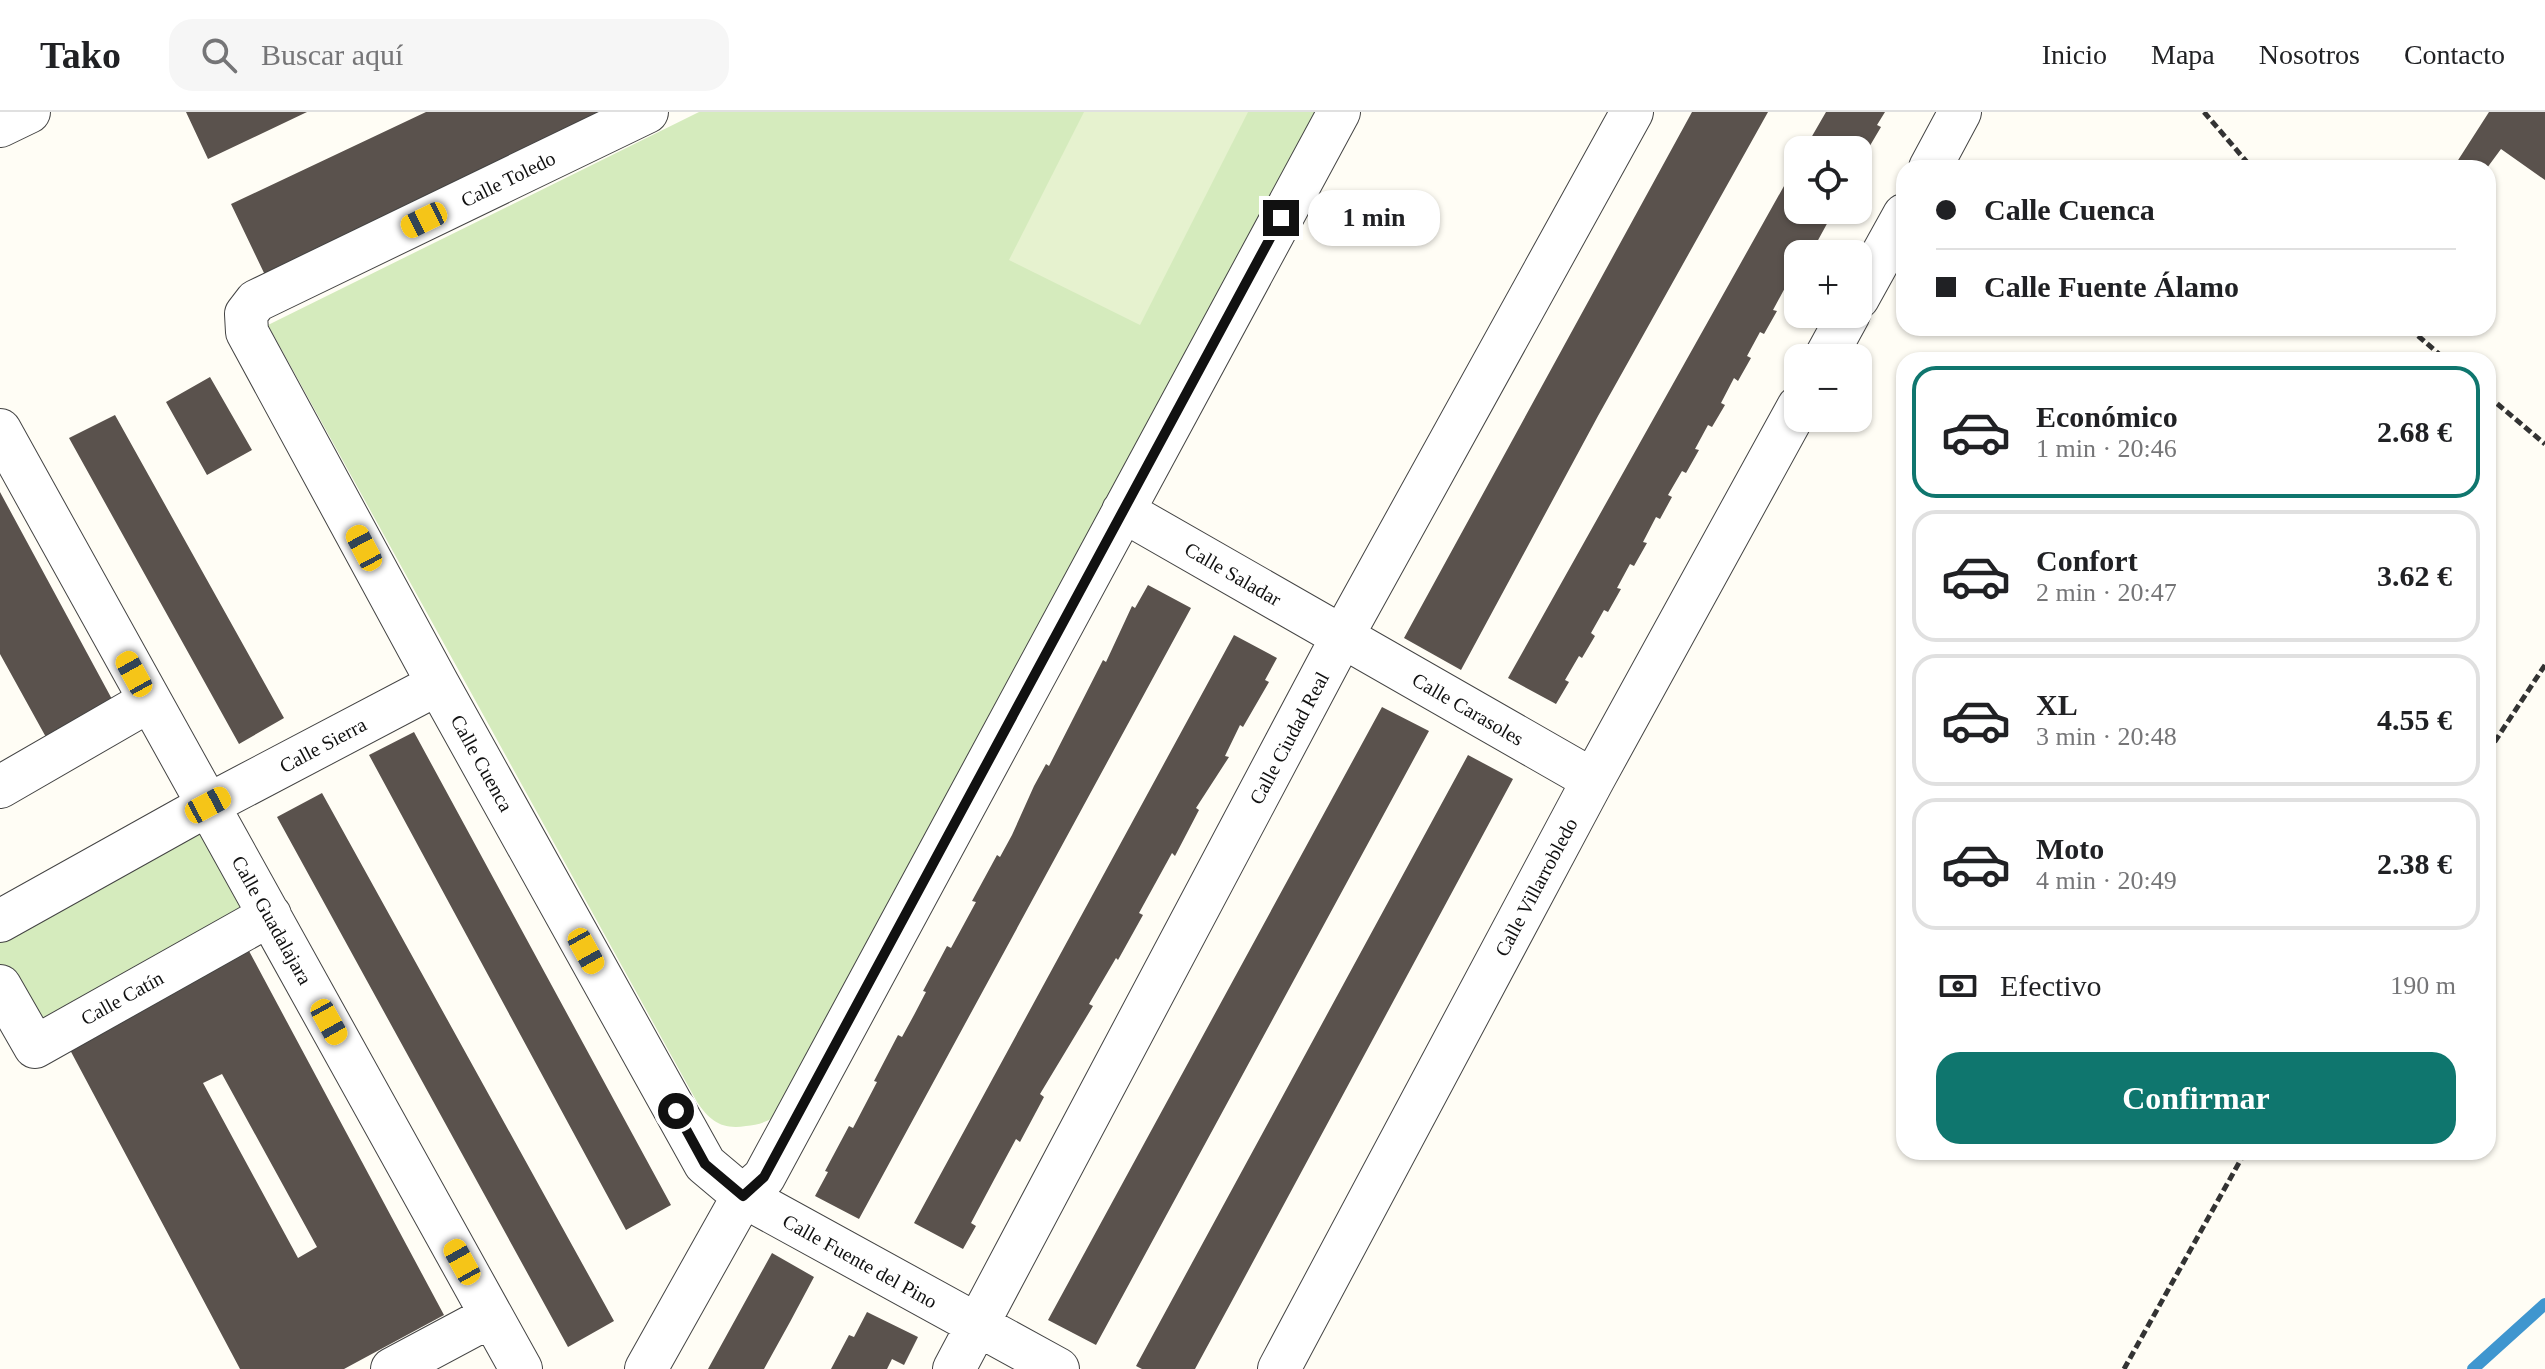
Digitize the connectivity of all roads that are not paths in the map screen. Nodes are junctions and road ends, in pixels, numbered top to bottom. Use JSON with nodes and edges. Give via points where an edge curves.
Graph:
{"nodes":[{"id":1,"x":29,"y":112,"type":"edge"},
{"id":2,"x":647,"y":112,"type":"edge"},
{"id":3,"x":1339,"y":112,"type":"edge"},
{"id":4,"x":1632,"y":112,"type":"edge"},
{"id":5,"x":1960,"y":112,"type":"edge"},
{"id":6,"x":0,"y":126,"type":"edge"},
{"id":7,"x":1934,"y":160,"type":"edge"},
{"id":8,"x":1896,"y":229,"type":"edge"},
{"id":9,"x":1872,"y":273,"type":"edge"},
{"id":10,"x":246,"y":314,"type":"joint"},
{"id":11,"x":0,"y":430,"type":"edge"},
{"id":12,"x":1784,"y":432,"type":"edge"},
{"id":13,"x":1123,"y":511,"type":"junction"},
{"id":14,"x":1342,"y":637,"type":"junction"},
{"id":15,"x":438,"y":684,"type":"junction"},
{"id":16,"x":149,"y":701,"type":"junction"},
{"id":17,"x":1593,"y":780,"type":"junction"},
{"id":18,"x":0,"y":787,"type":"edge"},
{"id":19,"x":208,"y":805,"type":"junction"},
{"id":20,"x":270,"y":915,"type":"junction"},
{"id":21,"x":0,"y":921,"type":"edge"},
{"id":22,"x":0,"y":986,"type":"edge"},
{"id":23,"x":743,"y":1196,"type":"junction"},
{"id":24,"x":491,"y":1316,"type":"junction"},
{"id":25,"x":978,"y":1325,"type":"junction"},
{"id":26,"x":392,"y":1369,"type":"edge"},
{"id":27,"x":521,"y":1369,"type":"edge"},
{"id":28,"x":646,"y":1369,"type":"edge"},
{"id":29,"x":954,"y":1369,"type":"edge"},
{"id":30,"x":1058,"y":1369,"type":"edge"},
{"id":31,"x":1279,"y":1369,"type":"edge"}],
"edges":[{"from":1,"to":6,"type":"street"},
{"from":2,"to":10,"type":"street","name":"Calle Toledo","via":[[256,301]]},
{"from":3,"to":13,"type":"street"},
{"from":4,"to":14,"type":"street","name":"Calle Ciudad Real"},
{"from":5,"to":7,"type":"street"},
{"from":8,"to":9,"type":"street"},
{"from":10,"to":15,"type":"street","name":"Calle Cuenca","via":[[247,332]]},
{"from":11,"to":16,"type":"street","name":"Calle Guadalajara"},
{"from":12,"to":17,"type":"street","name":"Calle Villarrobledo"},
{"from":13,"to":14,"type":"street","name":"Calle Saladar"},
{"from":13,"to":23,"type":"street","via":[[764,1177]]},
{"from":14,"to":17,"type":"street","name":"Calle Carasoles"},
{"from":14,"to":25,"type":"street","name":"Calle Ciudad Real"},
{"from":15,"to":19,"type":"street","name":"Calle Sierra"},
{"from":15,"to":23,"type":"street","name":"Calle Cuenca","via":[[705,1164]]},
{"from":16,"to":18,"type":"street"},
{"from":16,"to":19,"type":"street","name":"Calle Guadalajara"},
{"from":17,"to":31,"type":"street","name":"Calle Villarrobledo"},
{"from":19,"to":20,"type":"street","name":"Calle Guadalajara"},
{"from":19,"to":21,"type":"street","name":"Calle Sierra"},
{"from":20,"to":22,"type":"street","name":"Calle Catín","via":[[35,1047]]},
{"from":20,"to":24,"type":"street","name":"Calle Guadalajara"},
{"from":23,"to":25,"type":"street","name":"Calle Fuente del Pino"},
{"from":23,"to":28,"type":"street"},
{"from":24,"to":26,"type":"street"},
{"from":24,"to":27,"type":"street","name":"Calle Guadalajara"},
{"from":25,"to":29,"type":"street","name":"Calle Ciudad Real"},
{"from":25,"to":30,"type":"street","name":"Calle Fuente del Pino"}]}
